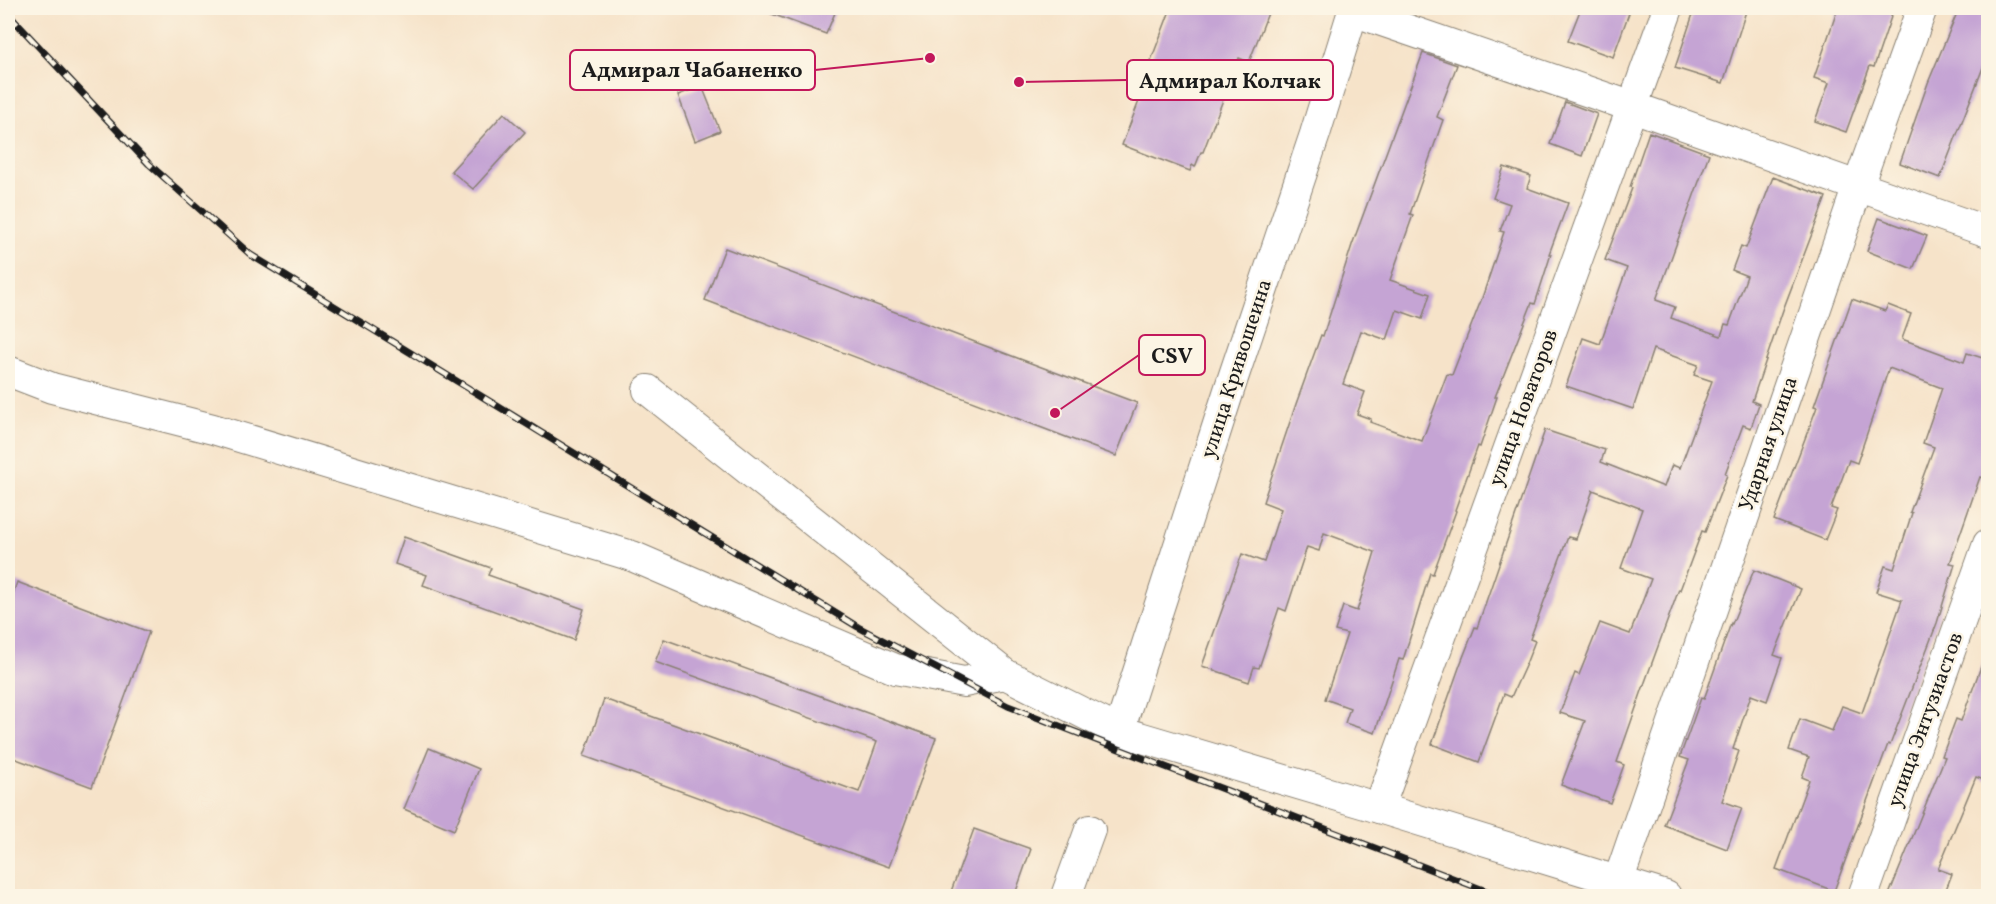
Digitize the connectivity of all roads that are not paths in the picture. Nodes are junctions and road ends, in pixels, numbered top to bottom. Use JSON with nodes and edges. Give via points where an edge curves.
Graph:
{"nodes":[{"id":1,"x":1668,"y":8,"type":"edge"},
{"id":2,"x":1922,"y":8,"type":"edge"},
{"id":3,"x":1353,"y":9,"type":"edge"},
{"id":4,"x":1633,"y":107,"type":"junction"},
{"id":5,"x":1858,"y":186,"type":"junction"},
{"id":6,"x":1989,"y":232,"type":"edge"},
{"id":7,"x":8,"y":371,"type":"edge"},
{"id":8,"x":648,"y":390,"type":"dead end"},
{"id":9,"x":1989,"y":544,"type":"edge"},
{"id":10,"x":1005,"y":674,"type":"junction"},
{"id":11,"x":1119,"y":731,"type":"junction"},
{"id":12,"x":1379,"y":808,"type":"junction"},
{"id":13,"x":1090,"y":830,"type":"dead end"},
{"id":14,"x":1618,"y":882,"type":"junction"},
{"id":15,"x":1066,"y":897,"type":"edge"},
{"id":16,"x":1666,"y":897,"type":"edge"},
{"id":17,"x":1863,"y":897,"type":"edge"}],
"edges":[{"from":1,"to":4,"type":"street","name":"улица Новаторов"},
{"from":2,"to":5,"type":"street","name":"Ударная улица"},
{"from":3,"to":4,"type":"street"},
{"from":3,"to":11,"type":"street","name":"улица Кривошеина"},
{"from":4,"to":5,"type":"street"},
{"from":4,"to":12,"type":"street","name":"улица Новаторов"},
{"from":5,"to":6,"type":"street"},
{"from":5,"to":14,"type":"street","name":"Ударная улица"},
{"from":7,"to":10,"type":"street","via":[[52,388],[213,429],[632,556],[895,669],[964,682]]},
{"from":8,"to":10,"type":"street"},
{"from":9,"to":17,"type":"street","name":"улица Энтузиастов"},
{"from":10,"to":11,"type":"street"},
{"from":11,"to":12,"type":"street"},
{"from":12,"to":14,"type":"street"},
{"from":13,"to":15,"type":"street"},
{"from":14,"to":16,"type":"street"}]}
